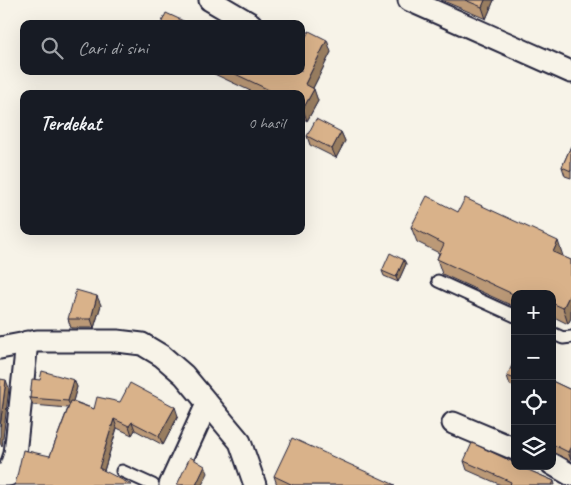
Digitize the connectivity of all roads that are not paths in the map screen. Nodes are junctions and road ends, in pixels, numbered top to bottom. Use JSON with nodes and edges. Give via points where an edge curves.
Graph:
{"nodes":[{"id":1,"x":210,"y":0,"type":"edge"},
{"id":2,"x":409,"y":0,"type":"edge"},
{"id":3,"x":244,"y":20,"type":"edge"},
{"id":4,"x":571,"y":72,"type":"edge"},
{"id":5,"x":438,"y":281,"type":"dead end"},
{"id":6,"x":511,"y":314,"type":"edge"},
{"id":7,"x":556,"y":335,"type":"edge"},
{"id":8,"x":571,"y":337,"type":"edge"},
{"id":9,"x":27,"y":342,"type":"junction"},
{"id":10,"x":0,"y":348,"type":"edge"},
{"id":11,"x":207,"y":404,"type":"junction"},
{"id":12,"x":453,"y":423,"type":"dead end"},
{"id":13,"x":511,"y":447,"type":"edge"},
{"id":14,"x":556,"y":466,"type":"edge"},
{"id":15,"x":122,"y":471,"type":"dead end"},
{"id":16,"x":0,"y":475,"type":"edge"},
{"id":17,"x":571,"y":475,"type":"edge"},
{"id":18,"x":153,"y":485,"type":"edge"},
{"id":19,"x":170,"y":485,"type":"edge"},
{"id":20,"x":255,"y":485,"type":"edge"}],
"edges":[{"from":1,"to":3,"type":"street"},
{"from":2,"to":4,"type":"street"},
{"from":5,"to":6,"type":"lane"},
{"from":7,"to":8,"type":"lane"},
{"from":9,"to":10,"type":"street"},
{"from":9,"to":11,"type":"street","via":[[117,341],[142,344],[184,375]]},
{"from":9,"to":16,"type":"street","via":[[15,454],[8,475]]},
{"from":11,"to":19,"type":"street"},
{"from":11,"to":20,"type":"street","via":[[240,442]]},
{"from":12,"to":13,"type":"street"},
{"from":14,"to":17,"type":"street"},
{"from":15,"to":18,"type":"lane"}]}
